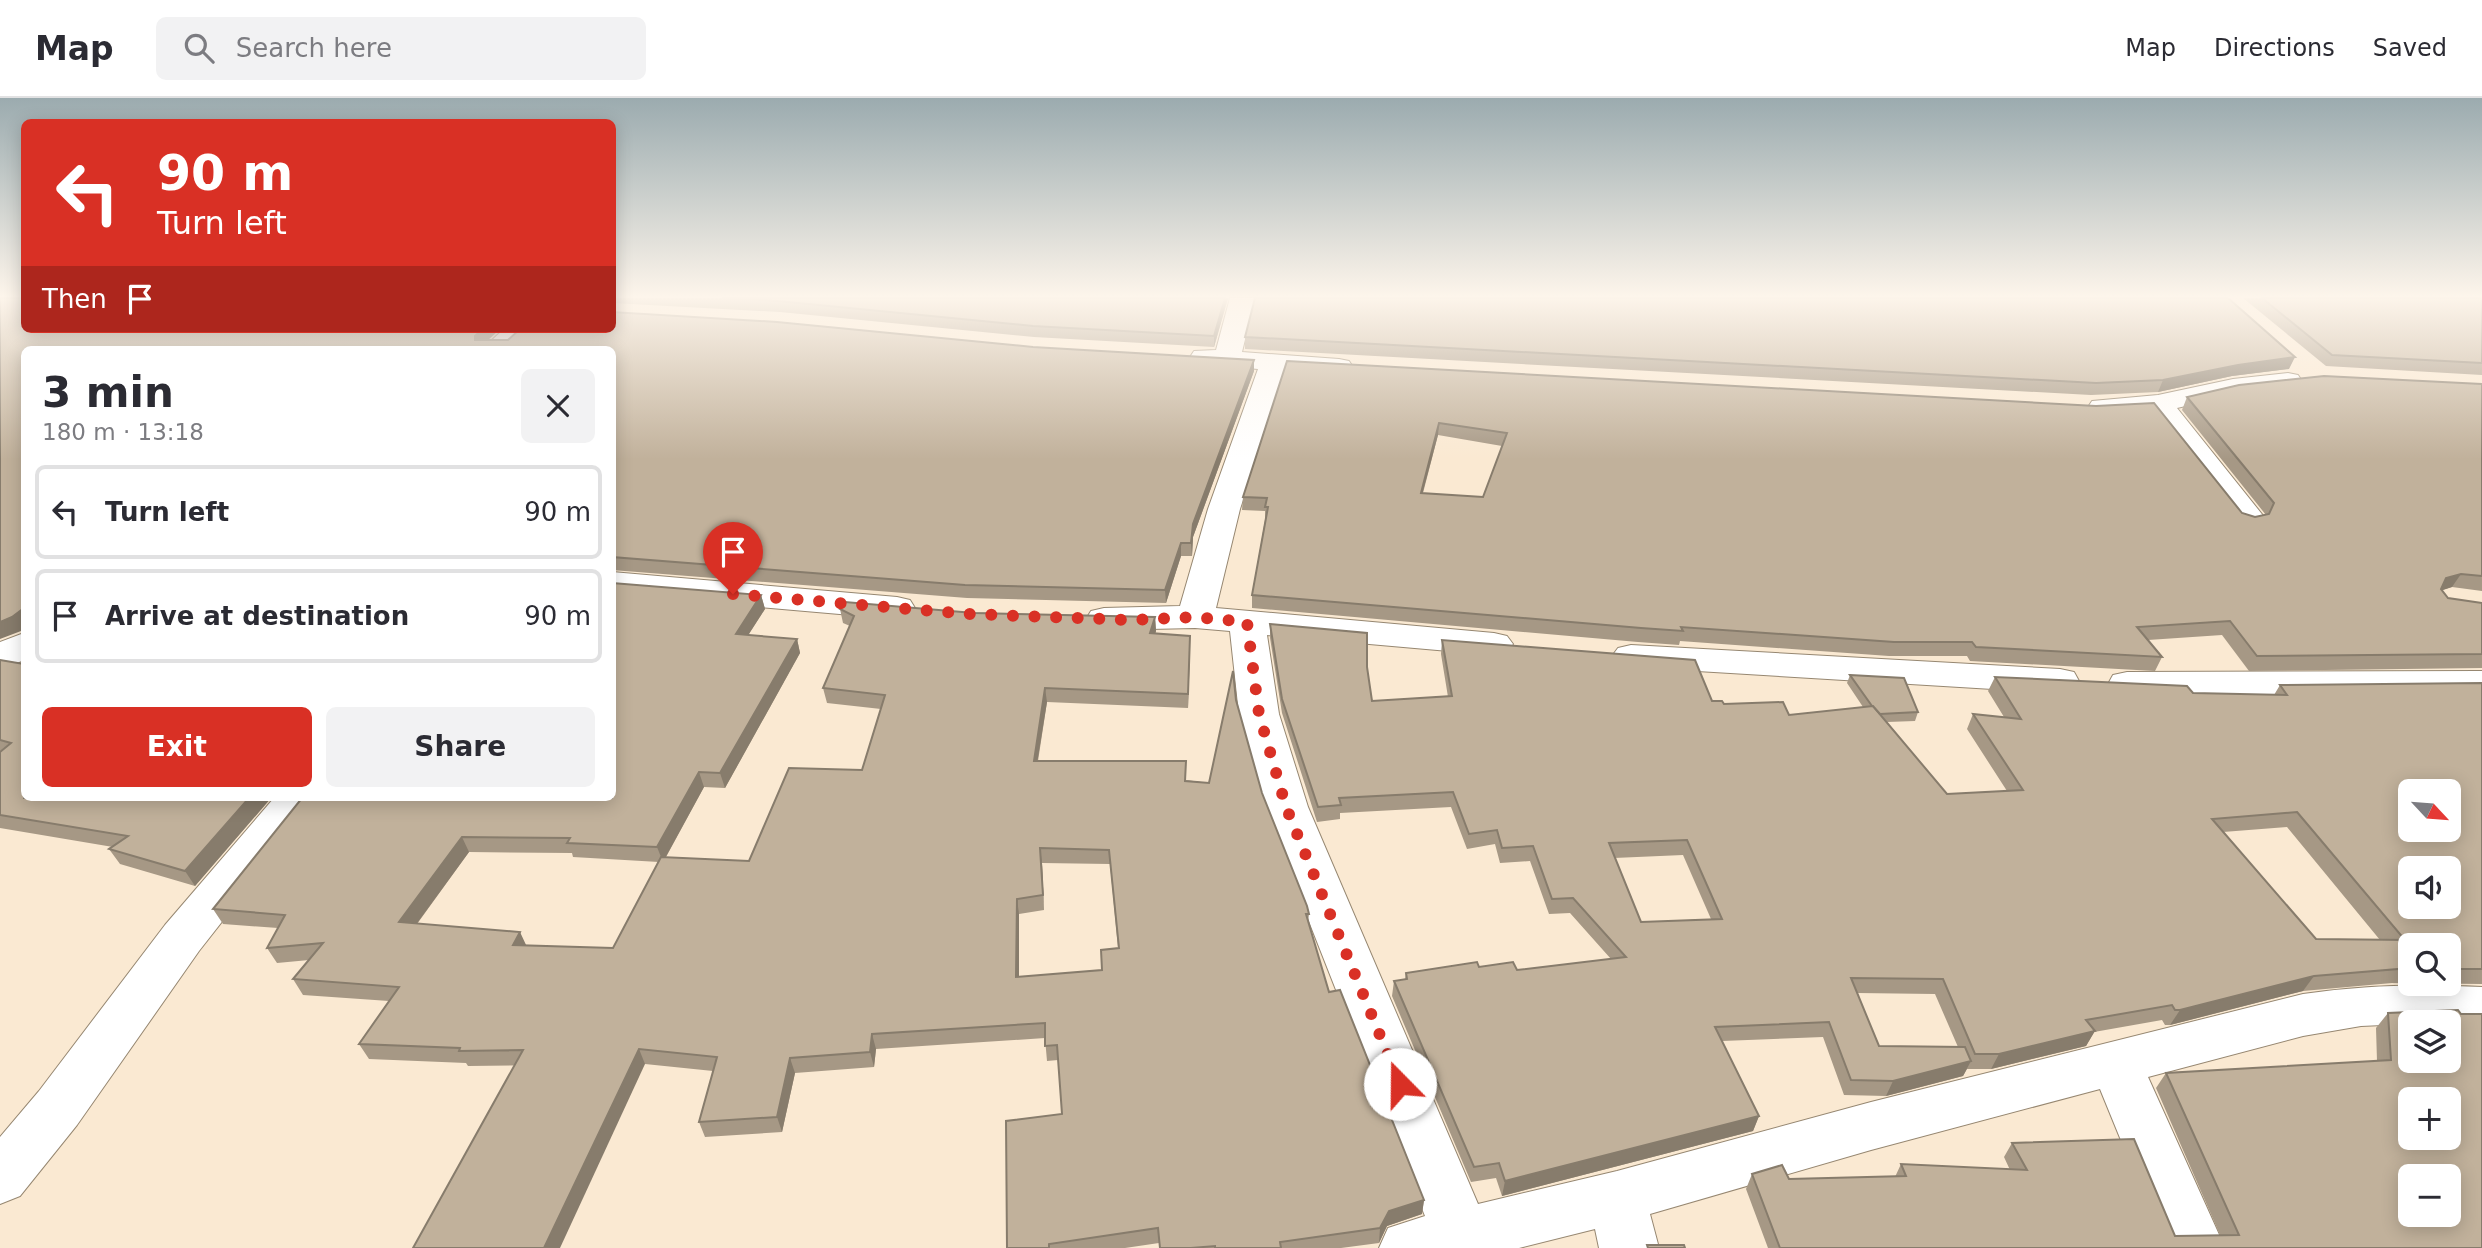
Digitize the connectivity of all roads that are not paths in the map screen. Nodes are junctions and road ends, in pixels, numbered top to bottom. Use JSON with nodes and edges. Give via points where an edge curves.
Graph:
{"nodes":[{"id":1,"x":1229,"y":352,"type":"edge"},
{"id":2,"x":1171,"y":355,"type":"edge"},
{"id":3,"x":1227,"y":358,"type":"junction"},
{"id":4,"x":1274,"y":363,"type":"junction"},
{"id":5,"x":1366,"y":368,"type":"edge"},
{"id":6,"x":2307,"y":368,"type":"dead end"},
{"id":7,"x":2158,"y":404,"type":"junction"},
{"id":8,"x":2079,"y":407,"type":"edge"},
{"id":9,"x":2249,"y":518,"type":"edge"},
{"id":10,"x":616,"y":583,"type":"edge"},
{"id":11,"x":927,"y":611,"type":"edge"},
{"id":12,"x":1195,"y":617,"type":"junction"},
{"id":13,"x":1076,"y":618,"type":"edge"},
{"id":14,"x":1247,"y":622,"type":"junction"},
{"id":15,"x":21,"y":646,"type":"edge"},
{"id":16,"x":1530,"y":648,"type":"edge"},
{"id":17,"x":1598,"y":653,"type":"edge"},
{"id":18,"x":0,"y":658,"type":"edge"},
{"id":19,"x":2482,"y":683,"type":"edge"},
{"id":20,"x":295,"y":801,"type":"edge"},
{"id":21,"x":2482,"y":1007,"type":"edge"},
{"id":22,"x":2116,"y":1063,"type":"junction"},
{"id":23,"x":0,"y":1178,"type":"edge"},
{"id":24,"x":1623,"y":1222,"type":"edge"},
{"id":25,"x":1462,"y":1236,"type":"junction"},
{"id":26,"x":1409,"y":1248,"type":"edge"},
{"id":27,"x":2195,"y":1248,"type":"edge"}],
"edges":[{"from":1,"to":3,"type":"street"},
{"from":2,"to":3,"type":"street"},
{"from":3,"to":4,"type":"street"},
{"from":4,"to":5,"type":"street"},
{"from":4,"to":12,"type":"street","via":[[1224,509]]},
{"from":6,"to":7,"type":"street"},
{"from":7,"to":8,"type":"street"},
{"from":7,"to":9,"type":"street"},
{"from":10,"to":11,"type":"street"},
{"from":12,"to":13,"type":"street"},
{"from":12,"to":14,"type":"street"},
{"from":14,"to":16,"type":"street"},
{"from":14,"to":25,"type":"street","via":[[1259,714],[1286,807]]},
{"from":15,"to":18,"type":"street"},
{"from":17,"to":19,"type":"street","via":[[2158,686]]},
{"from":20,"to":23,"type":"street","via":[[198,917],[58,1108]]},
{"from":21,"to":22,"type":"street","via":[[2361,1006],[2303,1015]]},
{"from":22,"to":24,"type":"street","via":[[1738,1162]]},
{"from":22,"to":27,"type":"street"},
{"from":24,"to":25,"type":"street"},
{"from":25,"to":26,"type":"street"}]}
